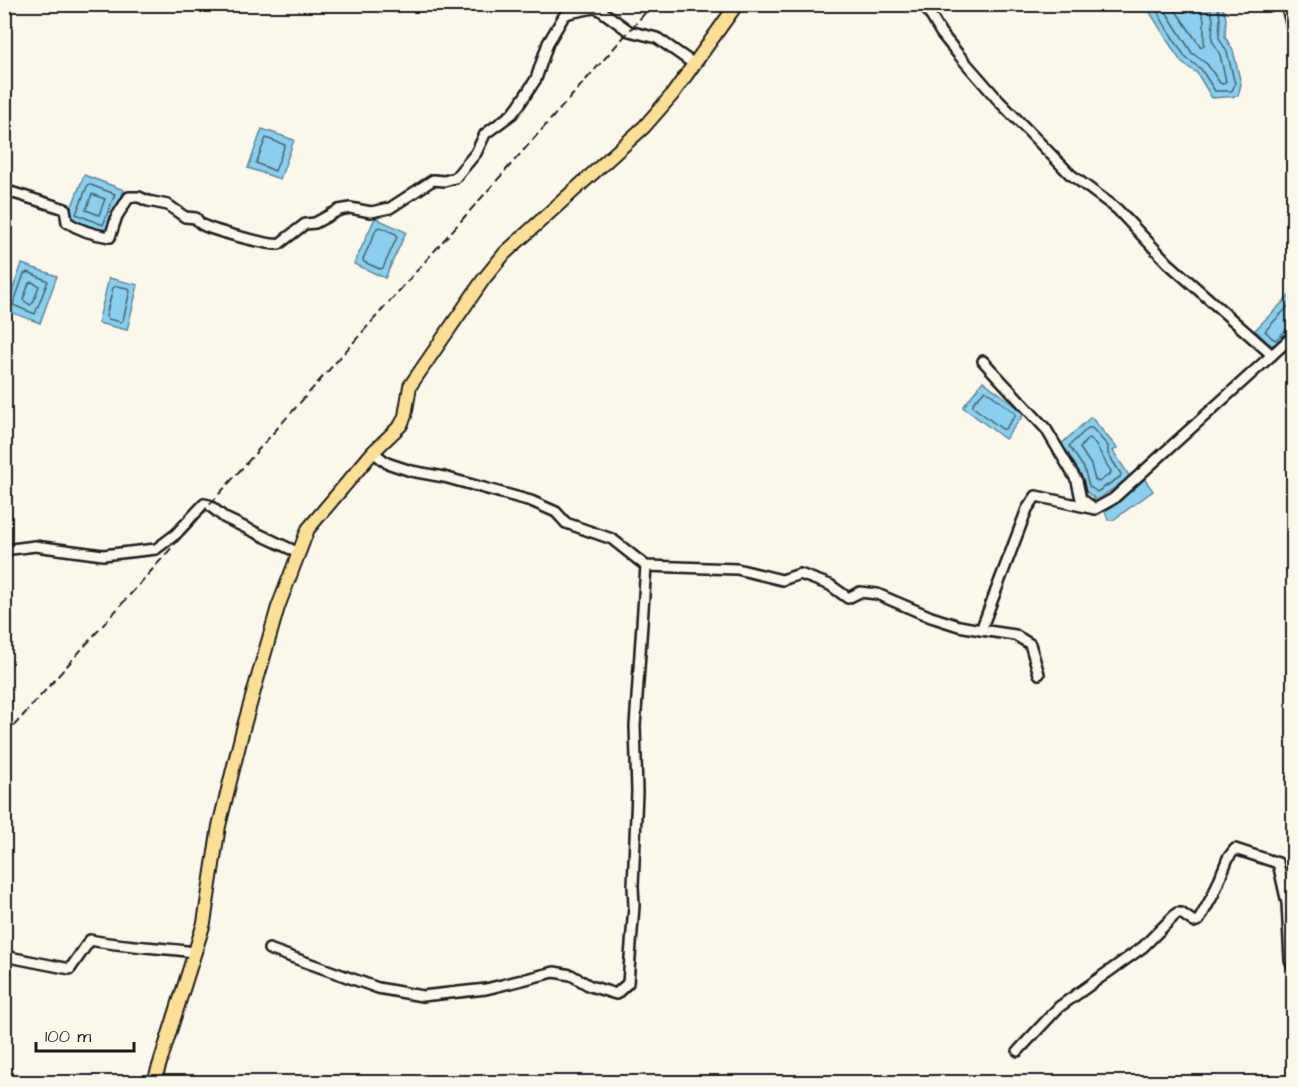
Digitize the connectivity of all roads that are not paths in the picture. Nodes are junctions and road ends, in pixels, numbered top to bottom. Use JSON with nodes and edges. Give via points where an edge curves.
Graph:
{"nodes":[{"id":1,"x":737,"y":4,"type":"edge"},
{"id":2,"x":924,"y":4,"type":"edge"},
{"id":3,"x":1286,"y":4,"type":"edge"},
{"id":4,"x":1293,"y":34,"type":"edge"},
{"id":5,"x":694,"y":64,"type":"junction"},
{"id":6,"x":4,"y":190,"type":"edge"},
{"id":7,"x":1293,"y":335,"type":"edge"},
{"id":8,"x":1272,"y":355,"type":"junction"},
{"id":9,"x":983,"y":361,"type":"dead end"},
{"id":10,"x":373,"y":452,"type":"junction"},
{"id":11,"x":1095,"y":509,"type":"junction"},
{"id":12,"x":4,"y":550,"type":"edge"},
{"id":13,"x":299,"y":553,"type":"junction"},
{"id":14,"x":646,"y":566,"type":"junction"},
{"id":15,"x":981,"y":630,"type":"junction"},
{"id":16,"x":1039,"y":674,"type":"dead end"},
{"id":17,"x":269,"y":949,"type":"dead end"},
{"id":18,"x":194,"y":952,"type":"junction"},
{"id":19,"x":4,"y":956,"type":"edge"},
{"id":20,"x":1293,"y":969,"type":"edge"},
{"id":21,"x":1018,"y":1051,"type":"dead end"},
{"id":22,"x":154,"y":1083,"type":"edge"}],
"edges":[{"from":1,"to":5,"type":"main road"},
{"from":2,"to":8,"type":"street","via":[[964,61],[1070,174],[1117,209],[1167,262]]},
{"from":3,"to":4,"type":"street"},
{"from":5,"to":6,"type":"street","via":[[657,38],[629,31],[599,9],[569,13],[548,44],[536,79],[519,105],[485,134],[476,153],[454,178],[433,180],[390,208],[371,212],[339,210],[303,225],[279,244],[249,240],[201,225],[196,218],[184,216],[168,205],[139,197],[129,197],[110,237],[102,236],[67,222],[65,209]]},
{"from":5,"to":10,"type":"main road","via":[[644,127],[505,253],[410,386],[401,424]]},
{"from":7,"to":8,"type":"street"},
{"from":8,"to":11,"type":"street","via":[[1113,499]]},
{"from":9,"to":11,"type":"street","via":[[1046,429],[1077,481],[1081,499]]},
{"from":10,"to":13,"type":"main road","via":[[308,529]]},
{"from":10,"to":14,"type":"street","via":[[387,463],[411,471],[531,501],[556,512],[566,523],[612,539]]},
{"from":11,"to":15,"type":"street","via":[[1036,496],[1027,509]]},
{"from":12,"to":13,"type":"street","via":[[35,546],[103,555],[156,549],[204,504]]},
{"from":13,"to":18,"type":"main road","via":[[278,607],[243,729],[219,826],[204,923]]},
{"from":14,"to":15,"type":"street","via":[[737,569],[782,580],[800,574],[830,585],[848,598],[860,592],[877,594],[931,617]]},
{"from":14,"to":17,"type":"street","via":[[634,726],[637,792],[628,983],[616,994],[554,972],[486,989],[422,996],[378,988]]},
{"from":15,"to":16,"type":"street","via":[[1015,635],[1030,644]]},
{"from":18,"to":19,"type":"street","via":[[90,940],[70,969]]},
{"from":18,"to":22,"type":"main road"},
{"from":20,"to":21,"type":"street","via":[[1287,903],[1278,863],[1235,849],[1199,921],[1181,913],[1175,915],[1143,947],[1059,1007]]}]}
